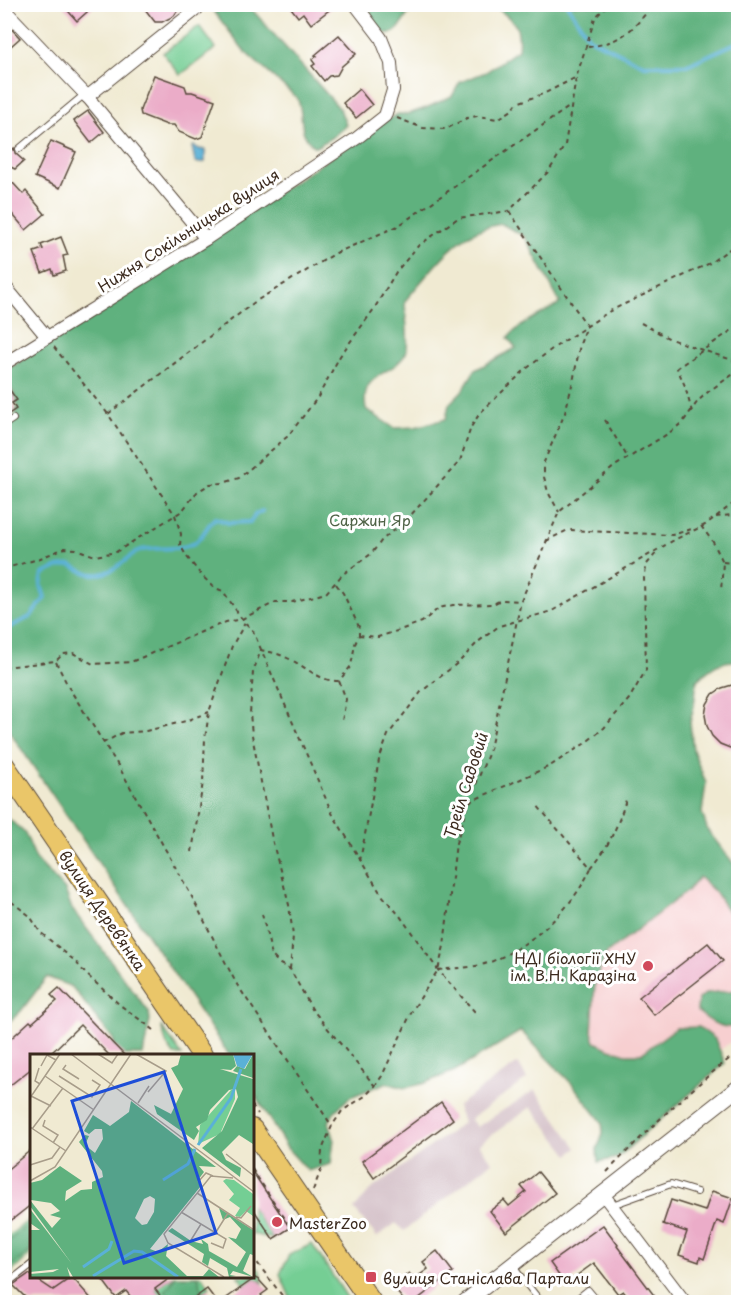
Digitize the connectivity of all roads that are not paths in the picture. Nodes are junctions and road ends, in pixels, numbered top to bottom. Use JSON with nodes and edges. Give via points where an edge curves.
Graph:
{"nodes":[{"id":1,"x":355,"y":4,"type":"edge"},
{"id":2,"x":198,"y":8,"type":"dead end"},
{"id":3,"x":4,"y":9,"type":"edge"},
{"id":4,"x":86,"y":95,"type":"junction"},
{"id":5,"x":20,"y":149,"type":"dead end"},
{"id":6,"x":206,"y":239,"type":"junction"},
{"id":7,"x":4,"y":285,"type":"edge"},
{"id":8,"x":47,"y":337,"type":"junction"},
{"id":9,"x":4,"y":364,"type":"edge"},
{"id":10,"x":14,"y":419,"type":"dead end"},
{"id":11,"x":4,"y":425,"type":"edge"},
{"id":12,"x":10,"y":772,"type":"edge"},
{"id":13,"x":201,"y":1054,"type":"edge"},
{"id":14,"x":738,"y":1088,"type":"edge"},
{"id":15,"x":254,"y":1137,"type":"edge"},
{"id":16,"x":698,"y":1192,"type":"dead end"},
{"id":17,"x":607,"y":1200,"type":"junction"},
{"id":18,"x":30,"y":1266,"type":"edge"},
{"id":19,"x":512,"y":1266,"type":"junction"},
{"id":20,"x":4,"y":1286,"type":"edge"},
{"id":21,"x":738,"y":1294,"type":"edge"},
{"id":22,"x":371,"y":1302,"type":"edge"},
{"id":23,"x":465,"y":1302,"type":"edge"},
{"id":24,"x":542,"y":1302,"type":"edge"},
{"id":25,"x":573,"y":1302,"type":"edge"},
{"id":26,"x":598,"y":1302,"type":"edge"},
{"id":27,"x":686,"y":1302,"type":"edge"},
{"id":28,"x":728,"y":1302,"type":"edge"}],
"edges":[{"from":1,"to":6,"type":"street","name":"Нижня Сокільницька вулиця","via":[[381,38],[391,63],[393,90],[385,116]]},
{"from":2,"to":4,"type":"street"},
{"from":3,"to":4,"type":"street"},
{"from":4,"to":5,"type":"lane"},
{"from":4,"to":6,"type":"street"},
{"from":6,"to":8,"type":"street","name":"Нижня Сокільницька вулиця"},
{"from":7,"to":8,"type":"street"},
{"from":8,"to":9,"type":"street","name":"Нижня Сокільницька вулиця"},
{"from":10,"to":11,"type":"lane"},
{"from":12,"to":13,"type":"main road","name":"вулиця Дерев’янка"},
{"from":14,"to":17,"type":"street"},
{"from":15,"to":22,"type":"main road"},
{"from":16,"to":17,"type":"lane","via":[[671,1185]]},
{"from":17,"to":19,"type":"street"},
{"from":17,"to":27,"type":"street"},
{"from":18,"to":20,"type":"lane"},
{"from":19,"to":23,"type":"street"},
{"from":19,"to":24,"type":"lane"},
{"from":21,"to":28,"type":"lane"},
{"from":25,"to":26,"type":"lane","via":[[588,1290]]}]}
